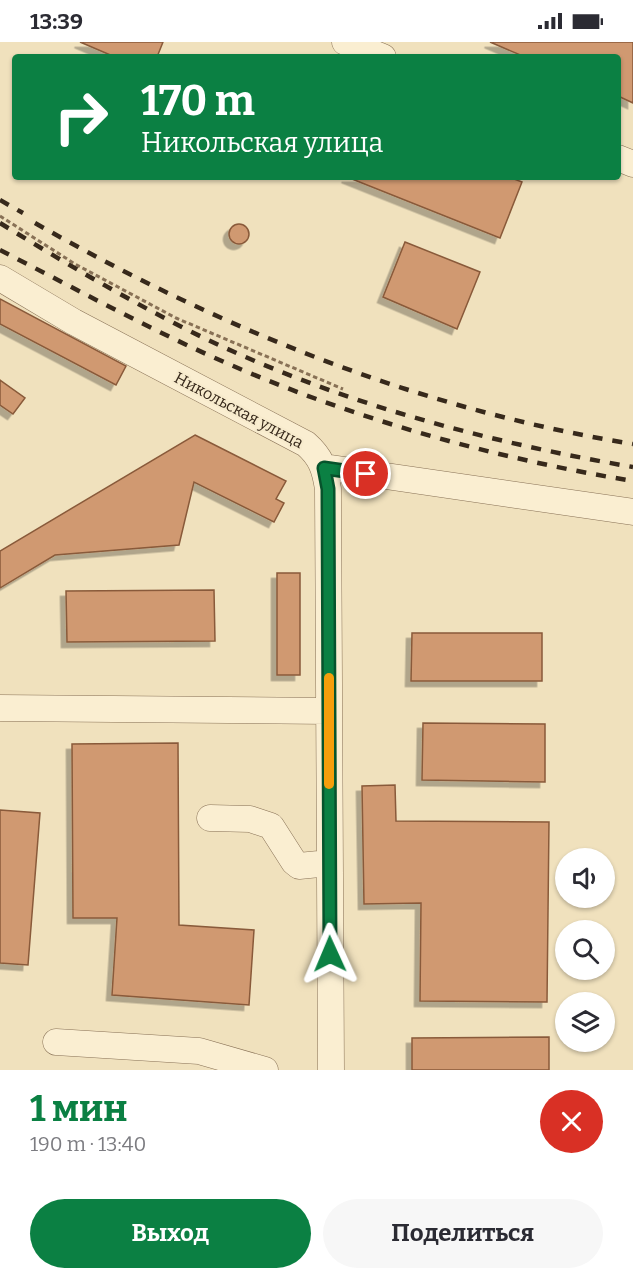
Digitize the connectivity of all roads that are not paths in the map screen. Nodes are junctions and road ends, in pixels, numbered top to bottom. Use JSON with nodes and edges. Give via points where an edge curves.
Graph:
{"nodes":[{"id":1,"x":345,"y":42,"type":"edge"},
{"id":2,"x":375,"y":54,"type":"edge"},
{"id":3,"x":0,"y":278,"type":"edge"},
{"id":4,"x":324,"y":468,"type":"junction"},
{"id":5,"x":633,"y":512,"type":"edge"},
{"id":6,"x":0,"y":708,"type":"edge"},
{"id":7,"x":329,"y":711,"type":"junction"},
{"id":8,"x":210,"y":818,"type":"dead end"},
{"id":9,"x":329,"y":863,"type":"junction"},
{"id":10,"x":56,"y":1042,"type":"dead end"},
{"id":11,"x":265,"y":1070,"type":"edge"},
{"id":12,"x":331,"y":1070,"type":"edge"}],
"edges":[{"from":1,"to":2,"type":"street"},
{"from":3,"to":4,"type":"street","name":"Никольская улица","via":[[74,322],[306,444]]},
{"from":4,"to":5,"type":"street"},
{"from":4,"to":7,"type":"street","via":[[328,489]]},
{"from":6,"to":7,"type":"street"},
{"from":7,"to":9,"type":"street"},
{"from":8,"to":9,"type":"street","via":[[250,819],[271,826],[299,866]]},
{"from":9,"to":12,"type":"street"},
{"from":10,"to":11,"type":"street","via":[[199,1051]]}]}
